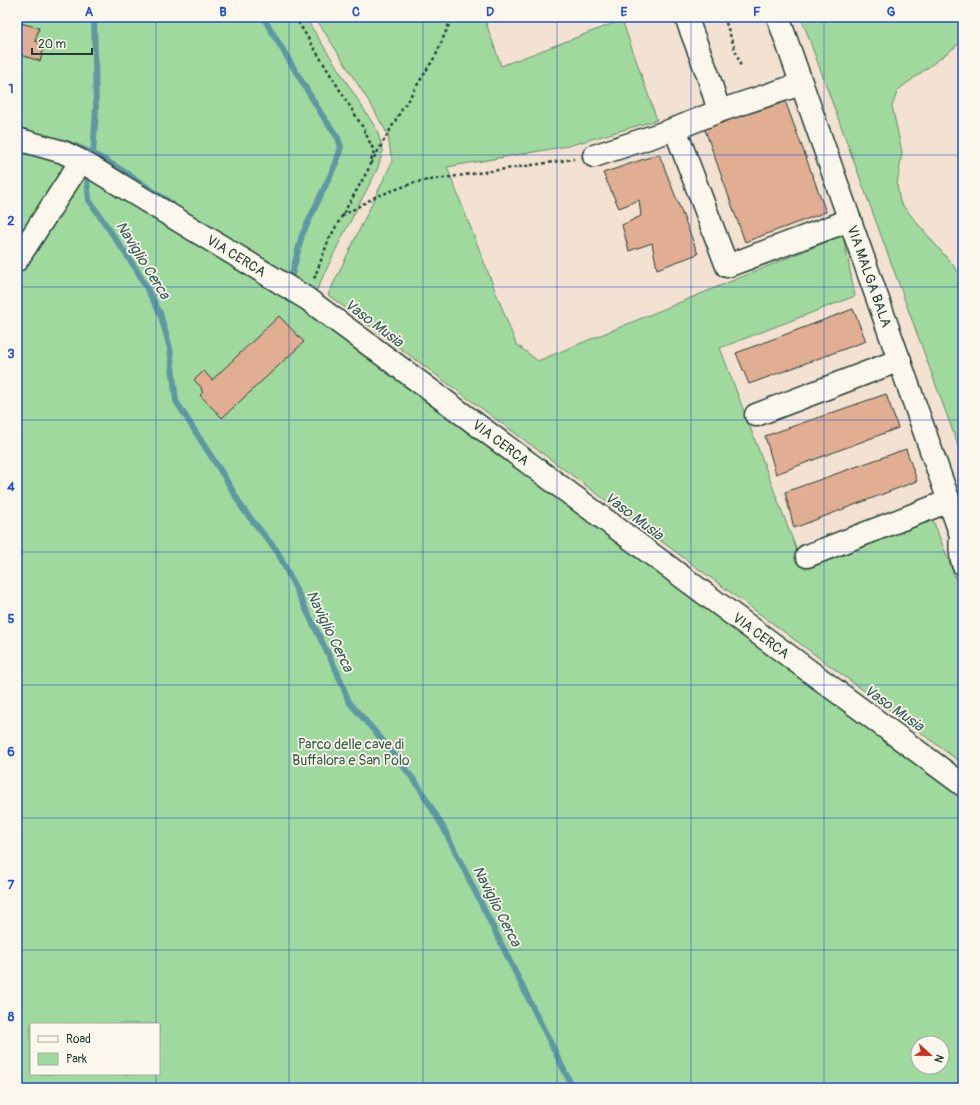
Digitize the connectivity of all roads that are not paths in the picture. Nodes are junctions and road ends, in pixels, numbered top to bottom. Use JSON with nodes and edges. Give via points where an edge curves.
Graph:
{"nodes":[{"id":1,"x":686,"y":17,"type":"edge"},
{"id":2,"x":778,"y":17,"type":"edge"},
{"id":3,"x":801,"y":84,"type":"junction"},
{"id":4,"x":719,"y":111,"type":"junction"},
{"id":5,"x":676,"y":129,"type":"junction"},
{"id":6,"x":17,"y":139,"type":"edge"},
{"id":7,"x":594,"y":156,"type":"road end"},
{"id":8,"x":81,"y":161,"type":"junction"},
{"id":9,"x":850,"y":220,"type":"junction"},
{"id":10,"x":17,"y":260,"type":"edge"},
{"id":11,"x":900,"y":360,"type":"junction"},
{"id":12,"x":756,"y":415,"type":"dead end"},
{"id":13,"x":949,"y":501,"type":"junction"},
{"id":14,"x":962,"y":536,"type":"edge"},
{"id":15,"x":806,"y":556,"type":"dead end"},
{"id":16,"x":963,"y":564,"type":"edge"},
{"id":17,"x":963,"y":785,"type":"edge"}],
"edges":[{"from":1,"to":4,"type":"street"},
{"from":2,"to":3,"type":"street","name":"VIA MALGA BALA"},
{"from":3,"to":4,"type":"street"},
{"from":3,"to":9,"type":"street","name":"VIA MALGA BALA"},
{"from":4,"to":5,"type":"street"},
{"from":5,"to":7,"type":"street"},
{"from":5,"to":9,"type":"street","via":[[727,266]]},
{"from":6,"to":8,"type":"street","name":"VIA CERCA","via":[[63,152]]},
{"from":8,"to":10,"type":"street"},
{"from":8,"to":17,"type":"street","name":"VIA CERCA","via":[[306,298]]},
{"from":9,"to":11,"type":"street","name":"VIA MALGA BALA"},
{"from":11,"to":12,"type":"street"},
{"from":11,"to":13,"type":"street","name":"VIA MALGA BALA"},
{"from":13,"to":14,"type":"street","name":"VIA MALGA BALA"},
{"from":13,"to":15,"type":"street"},
{"from":14,"to":16,"type":"street","name":"VIA MALGA BALA","via":[[960,546]]}]}
